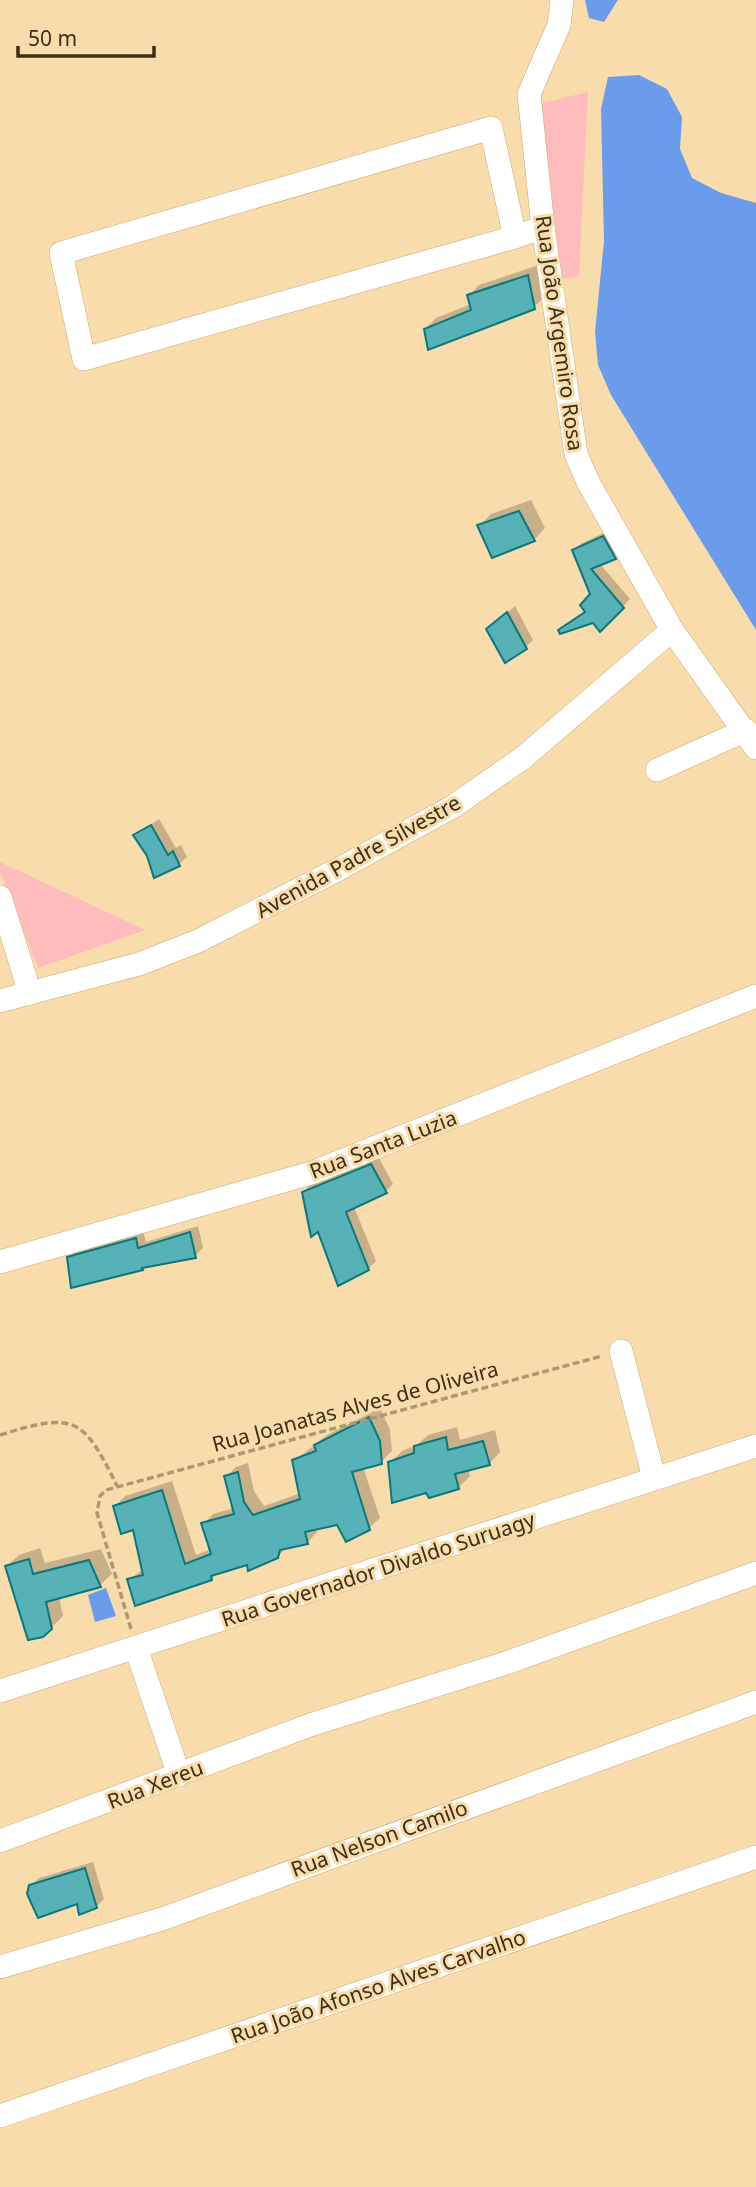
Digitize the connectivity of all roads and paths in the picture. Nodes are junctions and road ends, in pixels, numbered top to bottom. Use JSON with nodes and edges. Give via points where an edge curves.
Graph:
{"nodes":[{"id":1,"x":562,"y":0,"type":"edge"},
{"id":2,"x":543,"y":228,"type":"junction"},
{"id":3,"x":515,"y":237,"type":"junction"},
{"id":4,"x":672,"y":630,"type":"junction"},
{"id":5,"x":751,"y":739,"type":"edge"},
{"id":6,"x":657,"y":770,"type":"dead end"},
{"id":7,"x":0,"y":897,"type":"edge"},
{"id":8,"x":30,"y":993,"type":"junction"},
{"id":9,"x":756,"y":996,"type":"edge"},
{"id":10,"x":0,"y":1001,"type":"edge"},
{"id":11,"x":0,"y":1262,"type":"edge"},
{"id":12,"x":621,"y":1351,"type":"joint"},
{"id":13,"x":0,"y":1435,"type":"edge"},
{"id":14,"x":756,"y":1446,"type":"edge"},
{"id":15,"x":654,"y":1478,"type":"junction"},
{"id":16,"x":117,"y":1486,"type":"junction"},
{"id":17,"x":756,"y":1573,"type":"edge"},
{"id":18,"x":136,"y":1648,"type":"junction"},
{"id":19,"x":0,"y":1691,"type":"edge"},
{"id":20,"x":756,"y":1702,"type":"edge"},
{"id":21,"x":179,"y":1775,"type":"junction"},
{"id":22,"x":0,"y":1841,"type":"edge"},
{"id":23,"x":756,"y":1857,"type":"edge"},
{"id":24,"x":0,"y":1967,"type":"edge"},
{"id":25,"x":0,"y":2116,"type":"edge"}],
"edges":[{"from":1,"to":2,"type":"street","name":"Rua João Argemiro Rosa","via":[[559,25],[529,94]]},
{"from":2,"to":3,"type":"street"},
{"from":2,"to":4,"type":"street","name":"Rua João Argemiro Rosa","via":[[576,454]]},
{"from":3,"to":3,"type":"street","via":[[84,359],[61,253],[491,128]]},
{"from":4,"to":5,"type":"street","name":"Rua João Argemiro Rosa"},
{"from":4,"to":8,"type":"street","name":"Avenida Padre Silvestre","via":[[524,757],[454,806],[198,941],[139,964]]},
{"from":5,"to":6,"type":"street"},
{"from":7,"to":8,"type":"street"},
{"from":8,"to":10,"type":"street","name":"Avenida Padre Silvestre"},
{"from":9,"to":11,"type":"street","name":"Rua Santa Luzia","via":[[310,1173]]},
{"from":12,"to":15,"type":"street"},
{"from":12,"to":16,"type":"path","name":"Rua Joanatas Alves de Oliveira"},
{"from":13,"to":16,"type":"path","via":[[46,1421],[75,1425],[97,1445]]},
{"from":14,"to":15,"type":"street","name":"Rua Governador Divaldo Suruagy"},
{"from":15,"to":18,"type":"street","name":"Rua Governador Divaldo Suruagy"},
{"from":16,"to":18,"type":"path","name":"Rua Joanatas Alves de Oliveira","via":[[100,1496],[97,1513]]},
{"from":17,"to":21,"type":"street","name":"Rua Xereu","via":[[503,1664],[310,1725]]},
{"from":18,"to":19,"type":"street","name":"Rua Governador Divaldo Suruagy"},
{"from":18,"to":21,"type":"street"},
{"from":20,"to":24,"type":"street","name":"Rua Nelson Camilo","via":[[162,1919]]},
{"from":21,"to":22,"type":"street","name":"Rua Xereu"},
{"from":23,"to":25,"type":"street","name":"Rua João Afonso Alves Carvalho"}]}
